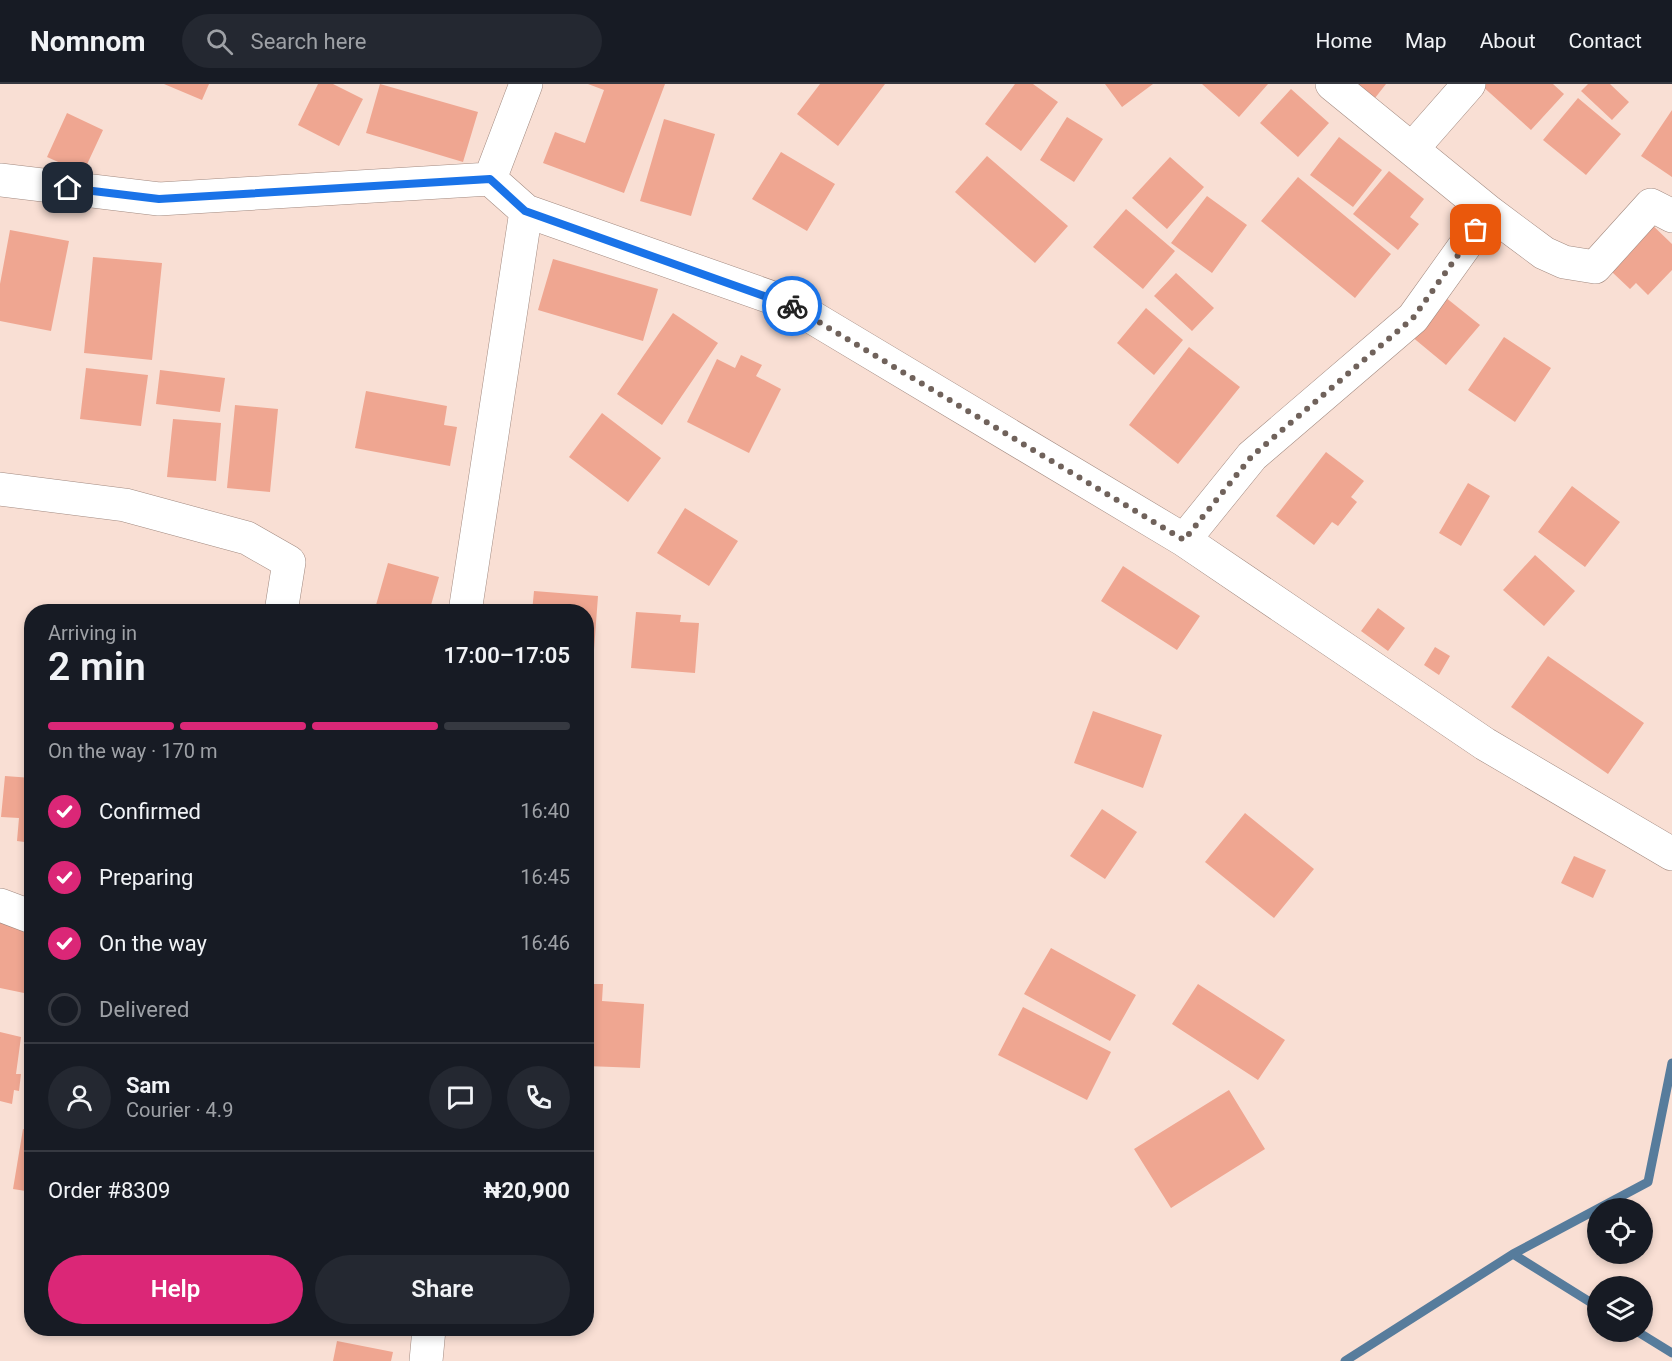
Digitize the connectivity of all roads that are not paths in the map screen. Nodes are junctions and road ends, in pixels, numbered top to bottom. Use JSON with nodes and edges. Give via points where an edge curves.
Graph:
{"nodes":[{"id":1,"x":526,"y":84,"type":"edge"},
{"id":2,"x":1332,"y":84,"type":"edge"},
{"id":3,"x":1468,"y":84,"type":"edge"},
{"id":4,"x":1412,"y":149,"type":"junction"},
{"id":5,"x":490,"y":179,"type":"junction"},
{"id":6,"x":0,"y":180,"type":"edge"},
{"id":7,"x":525,"y":211,"type":"junction"},
{"id":8,"x":1489,"y":212,"type":"junction"},
{"id":9,"x":1672,"y":216,"type":"edge"},
{"id":10,"x":0,"y":489,"type":"edge"},
{"id":11,"x":1184,"y":540,"type":"junction"},
{"id":12,"x":282,"y":604,"type":"edge"},
{"id":13,"x":466,"y":604,"type":"edge"},
{"id":14,"x":1672,"y":854,"type":"edge"},
{"id":15,"x":0,"y":905,"type":"edge"},
{"id":16,"x":24,"y":914,"type":"edge"},
{"id":17,"x":428,"y":1336,"type":"edge"},
{"id":18,"x":426,"y":1361,"type":"edge"}],
"edges":[{"from":1,"to":5,"type":"street"},
{"from":2,"to":4,"type":"street"},
{"from":3,"to":4,"type":"street"},
{"from":4,"to":8,"type":"street"},
{"from":5,"to":6,"type":"street","via":[[159,199]]},
{"from":5,"to":7,"type":"street"},
{"from":7,"to":11,"type":"street","via":[[790,304]]},
{"from":7,"to":13,"type":"street"},
{"from":8,"to":9,"type":"street","via":[[1544,254],[1595,267],[1651,205]]},
{"from":8,"to":11,"type":"street","via":[[1413,318],[1252,456]]},
{"from":10,"to":12,"type":"street","via":[[125,505],[247,538],[289,562]]},
{"from":11,"to":14,"type":"street","via":[[1485,744]]},
{"from":15,"to":16,"type":"street"},
{"from":17,"to":18,"type":"street"}]}
